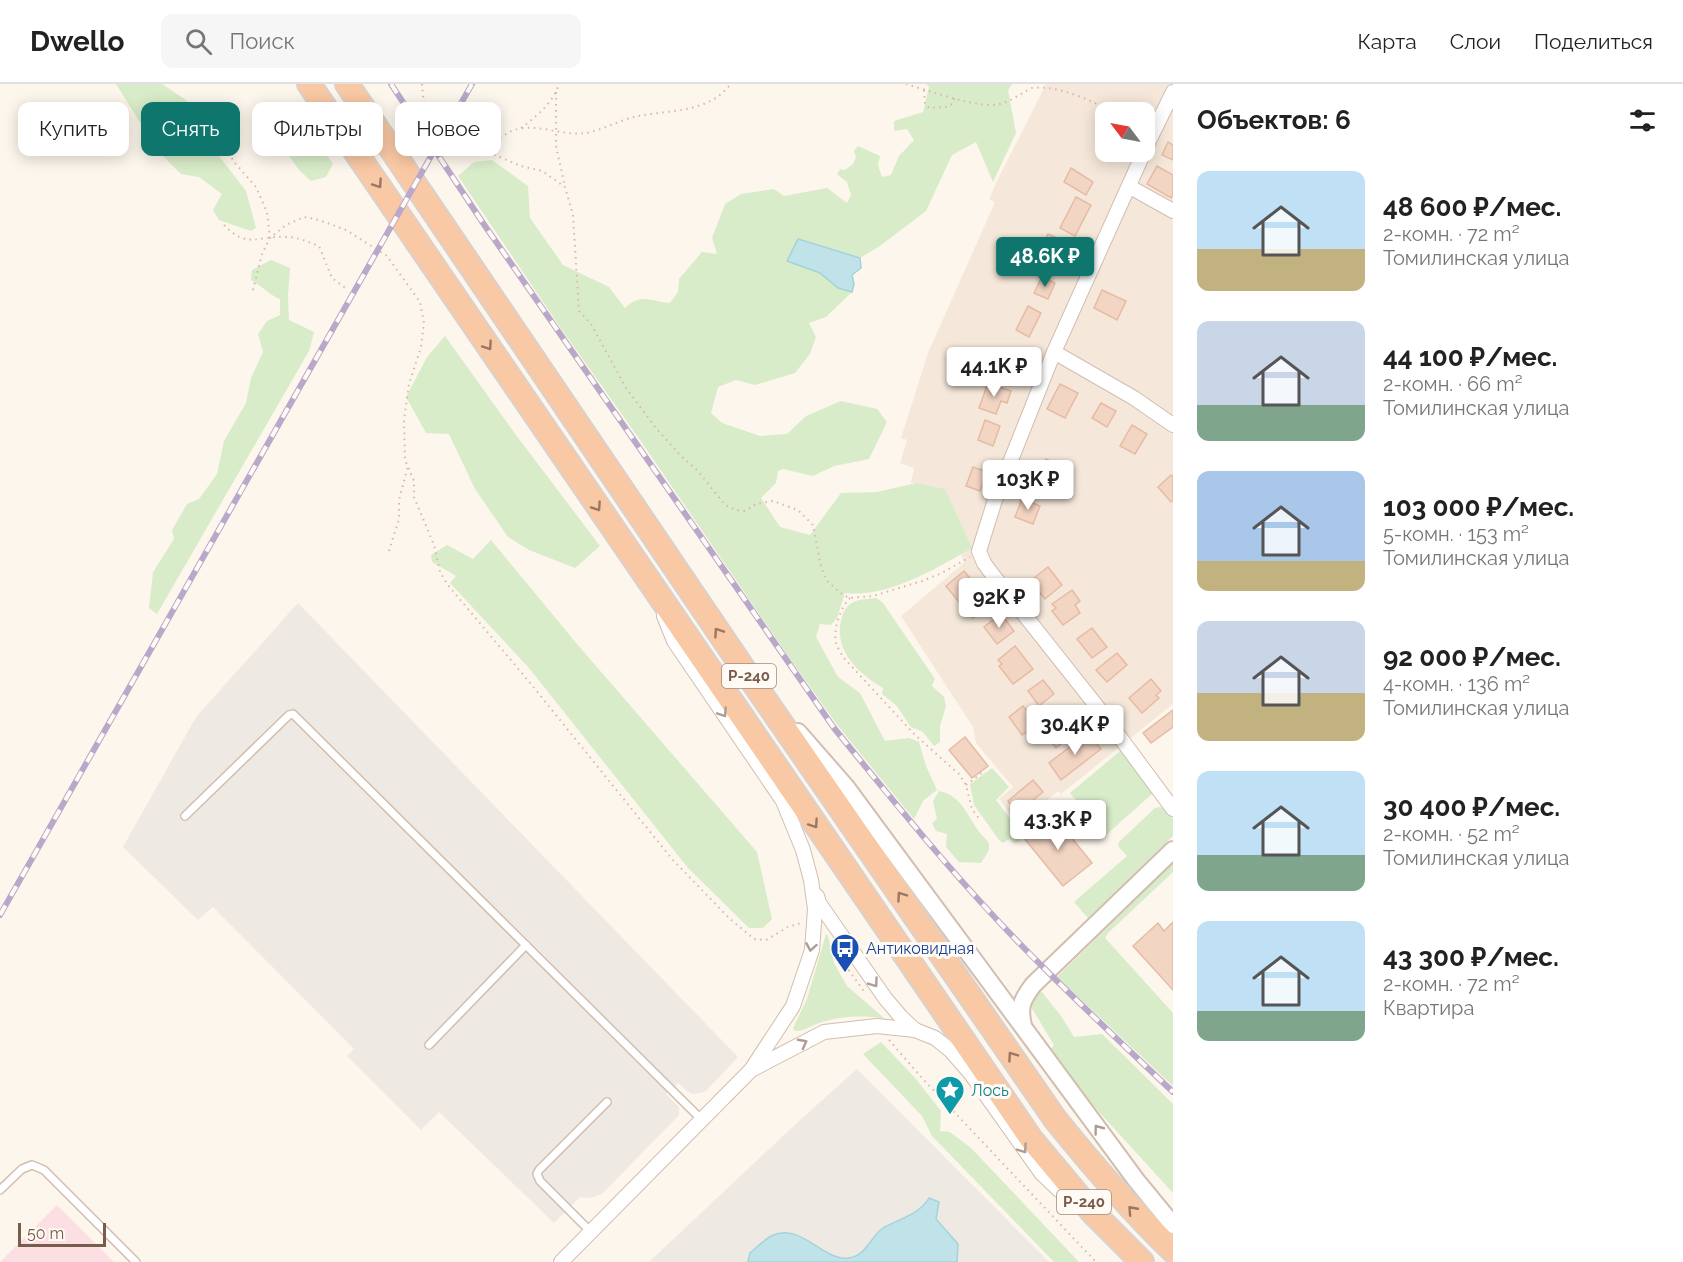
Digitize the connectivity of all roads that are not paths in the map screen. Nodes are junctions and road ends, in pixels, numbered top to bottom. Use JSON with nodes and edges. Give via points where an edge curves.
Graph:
{"nodes":[{"id":1,"x":309,"y":84,"type":"edge"},
{"id":2,"x":347,"y":84,"type":"edge"},
{"id":3,"x":1173,"y":92,"type":"edge"},
{"id":4,"x":1155,"y":129,"type":"edge"},
{"id":5,"x":1140,"y":162,"type":"edge"},
{"id":6,"x":1130,"y":187,"type":"junction"},
{"id":7,"x":1173,"y":211,"type":"edge"},
{"id":8,"x":1054,"y":352,"type":"junction"},
{"id":9,"x":1173,"y":425,"type":"edge"},
{"id":10,"x":653,"y":589,"type":"junction"},
{"id":11,"x":741,"y":665,"type":"junction"},
{"id":12,"x":1173,"y":808,"type":"edge"},
{"id":13,"x":186,"y":816,"type":"dead end"},
{"id":14,"x":1173,"y":850,"type":"edge"},
{"id":15,"x":811,"y":880,"type":"junction"},
{"id":16,"x":526,"y":945,"type":"junction"},
{"id":17,"x":989,"y":982,"type":"junction"},
{"id":18,"x":1033,"y":985,"type":"junction"},
{"id":19,"x":1023,"y":1027,"type":"junction"},
{"id":20,"x":915,"y":1030,"type":"junction"},
{"id":21,"x":429,"y":1045,"type":"dead end"},
{"id":22,"x":751,"y":1070,"type":"junction"},
{"id":23,"x":607,"y":1102,"type":"dead end"},
{"id":24,"x":702,"y":1120,"type":"junction"},
{"id":25,"x":0,"y":1190,"type":"edge"},
{"id":26,"x":1093,"y":1213,"type":"junction"},
{"id":27,"x":1173,"y":1225,"type":"edge"},
{"id":28,"x":591,"y":1232,"type":"junction"},
{"id":29,"x":1173,"y":1251,"type":"edge"},
{"id":30,"x":136,"y":1262,"type":"edge"},
{"id":31,"x":561,"y":1262,"type":"edge"},
{"id":32,"x":1142,"y":1262,"type":"edge"}],
"edges":[{"from":1,"to":10,"type":"highway","number":"Р-240","one_way":true},
{"from":11,"to":2,"type":"highway","number":"Р-240","one_way":true},
{"from":3,"to":4,"type":"street"},
{"from":5,"to":6,"type":"street"},
{"from":6,"to":7,"type":"street"},
{"from":6,"to":8,"type":"street"},
{"from":8,"to":9,"type":"street"},
{"from":8,"to":12,"type":"street","via":[[995,500],[979,551],[992,574]]},
{"from":10,"to":15,"type":"street","one_way":true,"via":[[674,641],[783,801]]},
{"from":10,"to":26,"type":"highway","number":"Р-240","one_way":true,"via":[[1025,1131]]},
{"from":11,"to":17,"type":"street","via":[[846,787]]},
{"from":29,"to":11,"type":"highway","number":"Р-240","one_way":true,"via":[[1096,1170],[1055,1119]]},
{"from":13,"to":16,"type":"lane","via":[[293,714]]},
{"from":14,"to":18,"type":"street"},
{"from":15,"to":20,"type":"street","one_way":true,"via":[[819,903],[832,922],[885,998]]},
{"from":15,"to":22,"type":"street","one_way":true,"via":[[815,909],[812,950],[793,1006]]},
{"from":16,"to":21,"type":"lane"},
{"from":16,"to":24,"type":"lane"},
{"from":17,"to":18,"type":"street","via":[[1018,991]]},
{"from":17,"to":19,"type":"street"},
{"from":18,"to":19,"type":"street","via":[[1023,997]]},
{"from":27,"to":19,"type":"street","one_way":true},
{"from":22,"to":20,"type":"street","one_way":true,"via":[[824,1032],[877,1026]]},
{"from":20,"to":26,"type":"street","one_way":true,"via":[[950,1050],[972,1074],[1042,1174]]},
{"from":22,"to":24,"type":"street"},
{"from":23,"to":28,"type":"lane","via":[[537,1174]]},
{"from":24,"to":28,"type":"street"},
{"from":25,"to":30,"type":"lane","via":[[22,1169],[32,1165],[44,1170]]},
{"from":26,"to":32,"type":"highway","number":"Р-240"},
{"from":28,"to":31,"type":"street"}]}
